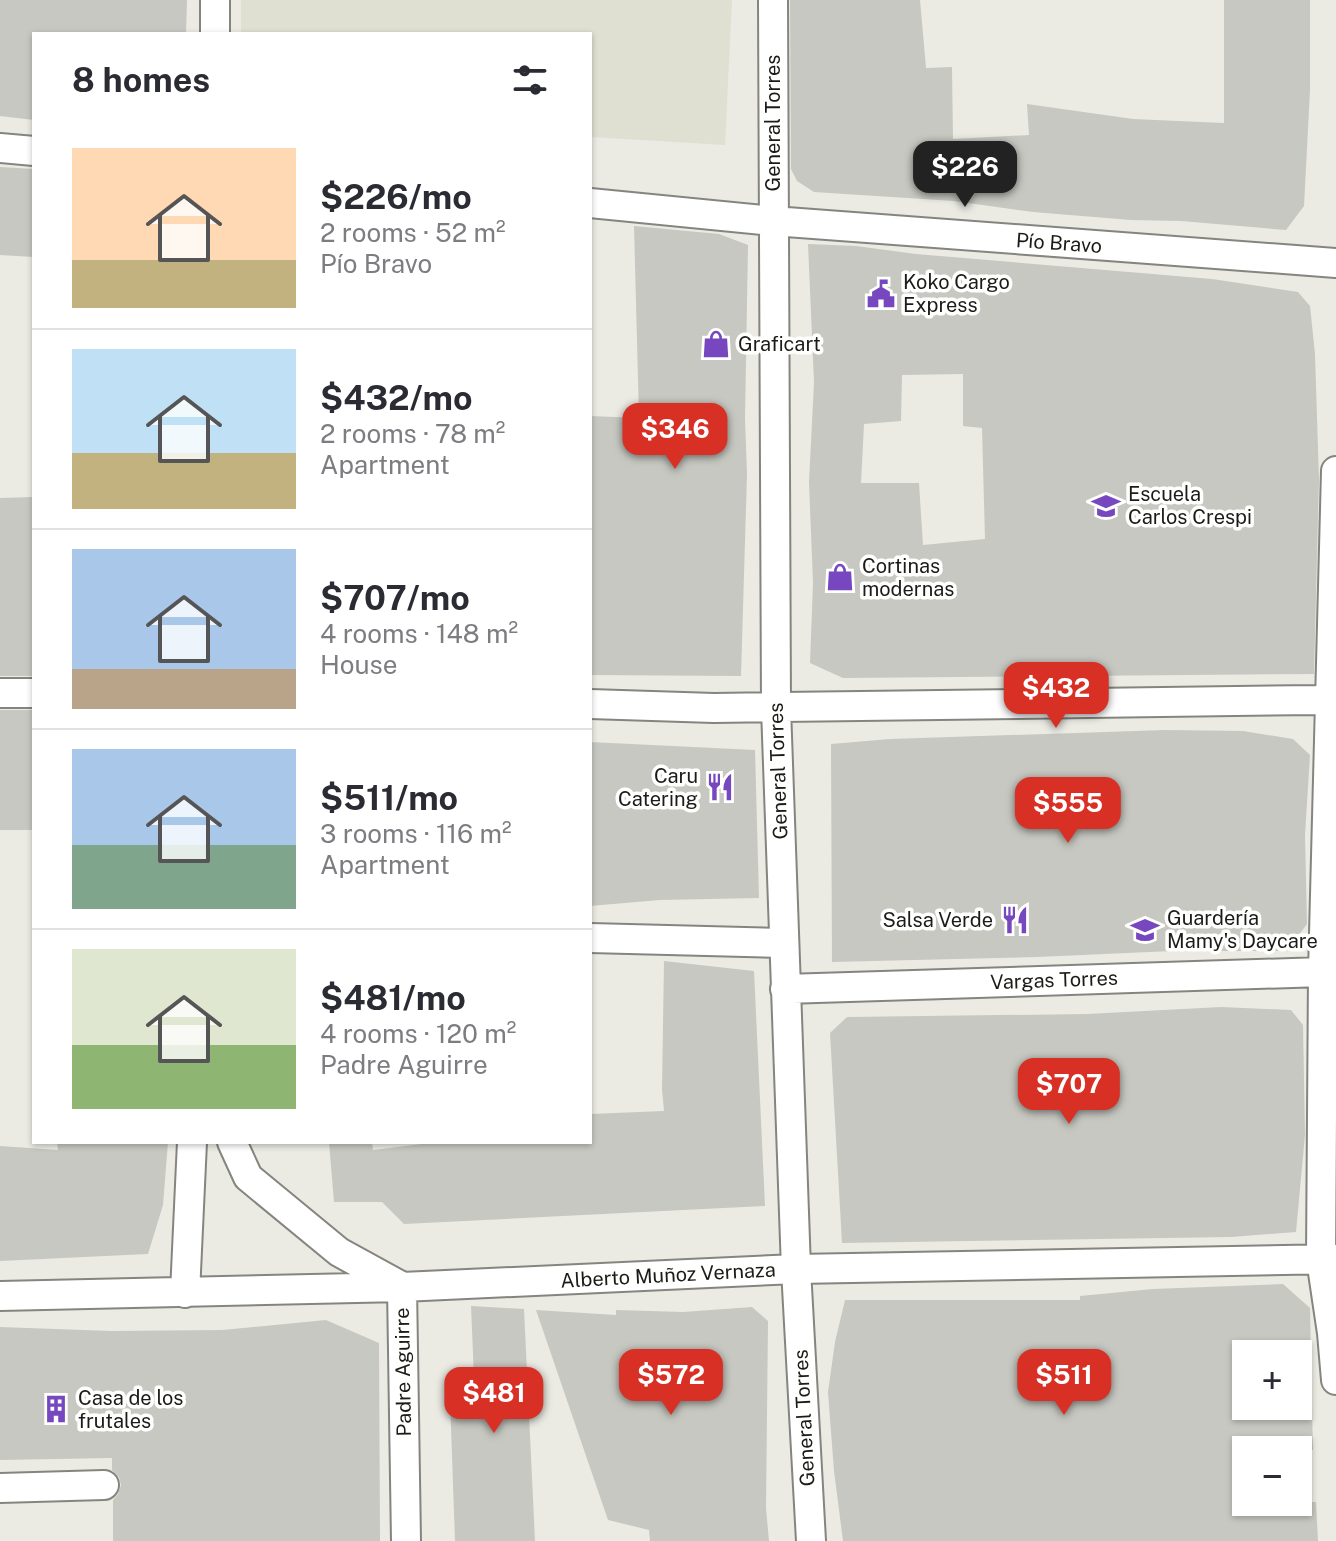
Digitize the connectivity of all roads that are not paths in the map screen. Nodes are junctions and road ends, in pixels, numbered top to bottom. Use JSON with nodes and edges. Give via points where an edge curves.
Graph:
{"nodes":[{"id":1,"x":215,"y":0,"type":"edge"},
{"id":2,"x":773,"y":0,"type":"edge"},
{"id":3,"x":215,"y":32,"type":"edge"},
{"id":4,"x":0,"y":148,"type":"edge"},
{"id":5,"x":32,"y":151,"type":"edge"},
{"id":6,"x":592,"y":203,"type":"edge"},
{"id":7,"x":773,"y":221,"type":"junction"},
{"id":8,"x":1336,"y":263,"type":"edge"},
{"id":9,"x":1336,"y":471,"type":"edge"},
{"id":10,"x":0,"y":693,"type":"edge"},
{"id":11,"x":32,"y":693,"type":"edge"},
{"id":12,"x":1334,"y":697,"type":"edge"},
{"id":13,"x":592,"y":704,"type":"edge"},
{"id":14,"x":776,"y":708,"type":"junction"},
{"id":15,"x":592,"y":938,"type":"edge"},
{"id":16,"x":783,"y":943,"type":"junction"},
{"id":17,"x":1323,"y":972,"type":"junction"},
{"id":18,"x":785,"y":989,"type":"junction"},
{"id":19,"x":192,"y":1144,"type":"edge"},
{"id":20,"x":233,"y":1144,"type":"edge"},
{"id":21,"x":1328,"y":1259,"type":"edge"},
{"id":22,"x":796,"y":1269,"type":"junction"},
{"id":23,"x":402,"y":1287,"type":"junction"},
{"id":24,"x":185,"y":1293,"type":"junction"},
{"id":25,"x":0,"y":1296,"type":"edge"},
{"id":26,"x":1334,"y":1335,"type":"edge"},
{"id":27,"x":1336,"y":1380,"type":"edge"},
{"id":28,"x":104,"y":1485,"type":"dead end"},
{"id":29,"x":0,"y":1488,"type":"edge"},
{"id":30,"x":406,"y":1541,"type":"edge"},
{"id":31,"x":811,"y":1541,"type":"edge"}],
"edges":[{"from":1,"to":3,"type":"street"},
{"from":2,"to":7,"type":"street","name":"General Torres"},
{"from":4,"to":5,"type":"street"},
{"from":6,"to":7,"type":"street","name":"Pío Bravo"},
{"from":7,"to":8,"type":"street","name":"Pío Bravo"},
{"from":7,"to":14,"type":"street","name":"General Torres"},
{"from":9,"to":12,"type":"street"},
{"from":10,"to":11,"type":"street"},
{"from":12,"to":14,"type":"street"},
{"from":12,"to":17,"type":"street"},
{"from":13,"to":14,"type":"street"},
{"from":14,"to":16,"type":"street","name":"General Torres"},
{"from":15,"to":16,"type":"street"},
{"from":16,"to":18,"type":"street","name":"General Torres"},
{"from":17,"to":18,"type":"street","name":"Vargas Torres"},
{"from":17,"to":21,"type":"street"},
{"from":18,"to":22,"type":"street","name":"General Torres"},
{"from":19,"to":24,"type":"street"},
{"from":20,"to":23,"type":"street","name":"Padre Aguirre","via":[[248,1177],[339,1252]]},
{"from":21,"to":22,"type":"street","name":"Alberto Muñoz Vernaza"},
{"from":21,"to":26,"type":"street"},
{"from":22,"to":23,"type":"street","name":"Alberto Muñoz Vernaza"},
{"from":22,"to":31,"type":"street","name":"General Torres"},
{"from":23,"to":24,"type":"street","name":"Alberto Muñoz Vernaza"},
{"from":23,"to":30,"type":"street","name":"Padre Aguirre"},
{"from":24,"to":25,"type":"street","name":"Alberto Muñoz Vernaza"},
{"from":26,"to":27,"type":"street"},
{"from":28,"to":29,"type":"street"}]}
